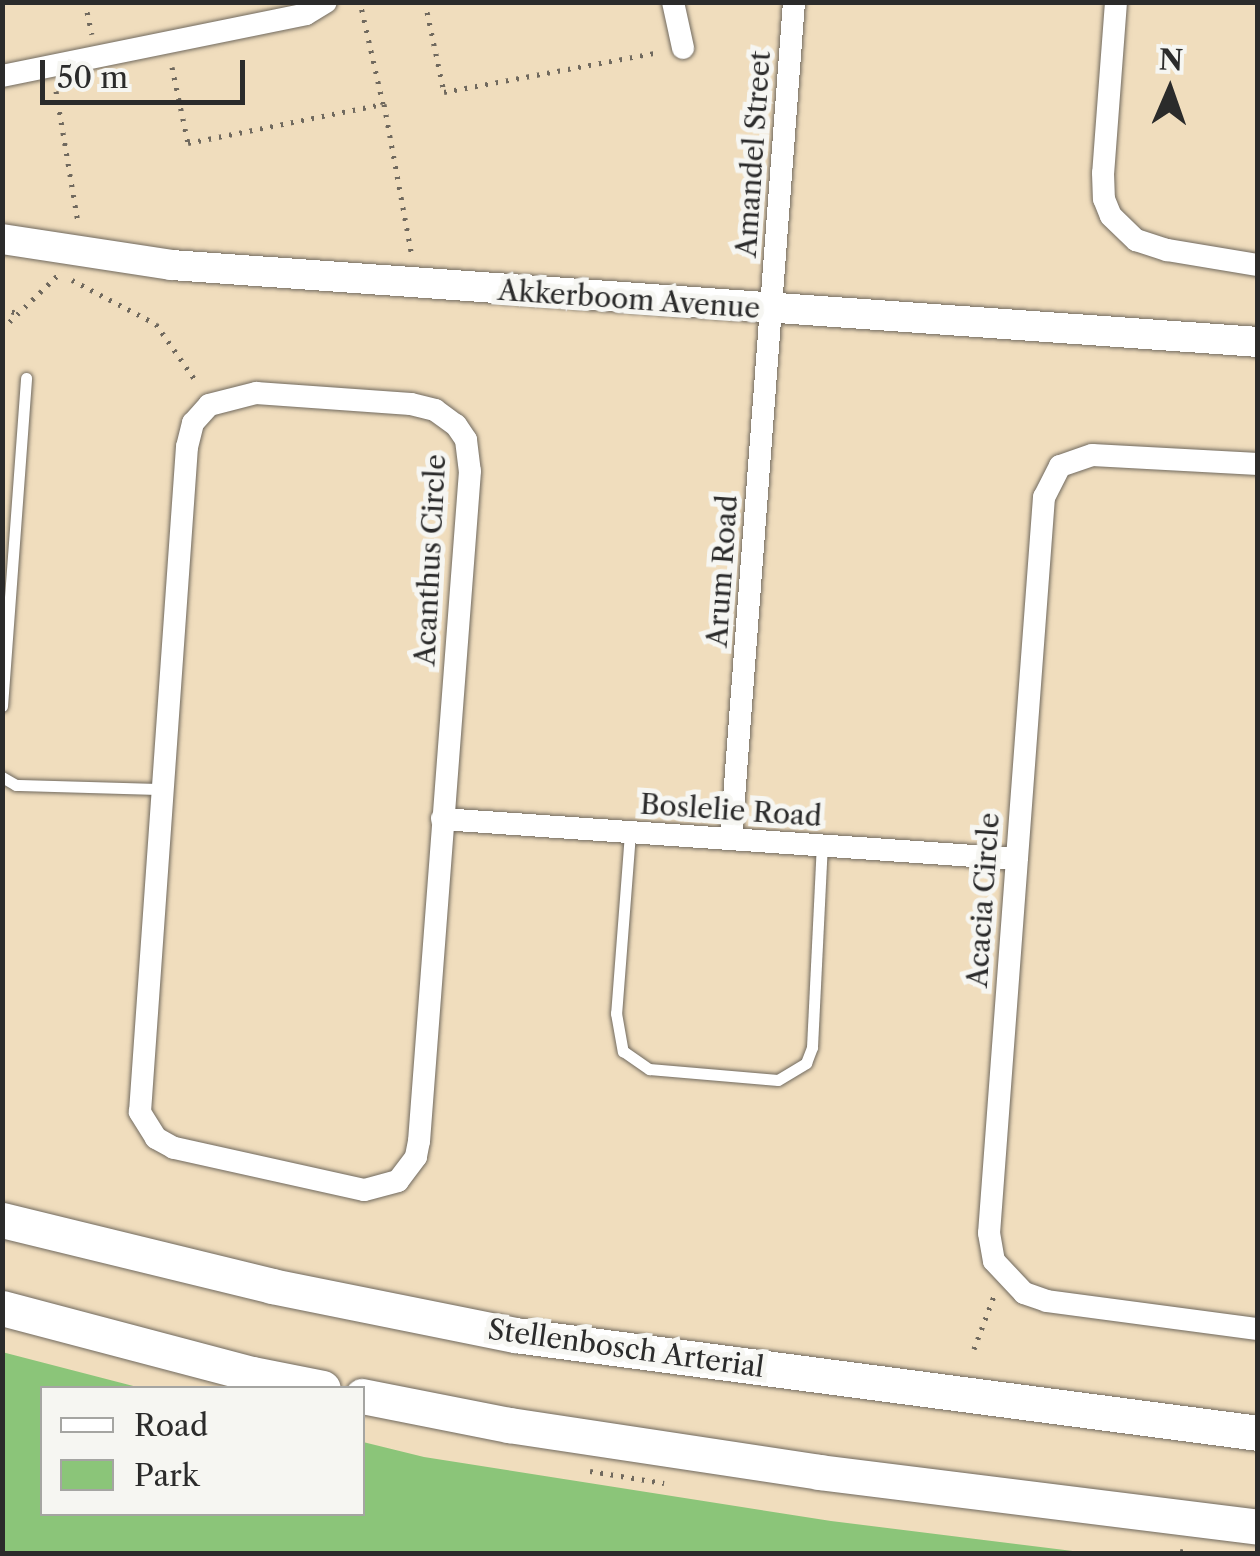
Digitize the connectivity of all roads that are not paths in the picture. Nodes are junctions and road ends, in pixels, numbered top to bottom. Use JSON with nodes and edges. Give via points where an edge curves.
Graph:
{"nodes":[{"id":1,"x":326,"y":2,"type":"edge"},
{"id":2,"x":673,"y":2,"type":"edge"},
{"id":3,"x":794,"y":2,"type":"edge"},
{"id":4,"x":1116,"y":2,"type":"edge"},
{"id":5,"x":683,"y":48,"type":"road end"},
{"id":6,"x":2,"y":76,"type":"edge"},
{"id":7,"x":2,"y":239,"type":"edge"},
{"id":8,"x":1258,"y":266,"type":"edge"},
{"id":9,"x":772,"y":309,"type":"junction"},
{"id":10,"x":1258,"y":342,"type":"edge"},
{"id":11,"x":26,"y":378,"type":"dead end"},
{"id":12,"x":1258,"y":464,"type":"edge"},
{"id":13,"x":2,"y":706,"type":"edge"},
{"id":14,"x":2,"y":777,"type":"edge"},
{"id":15,"x":161,"y":789,"type":"junction"},
{"id":16,"x":442,"y":818,"type":"junction"},
{"id":17,"x":630,"y":833,"type":"junction"},
{"id":18,"x":731,"y":838,"type":"junction"},
{"id":19,"x":822,"y":846,"type":"junction"},
{"id":20,"x":1016,"y":858,"type":"junction"},
{"id":21,"x":2,"y":1220,"type":"edge"},
{"id":22,"x":2,"y":1308,"type":"edge"},
{"id":23,"x":1258,"y":1329,"type":"edge"},
{"id":24,"x":314,"y":1386,"type":"edge"},
{"id":25,"x":365,"y":1397,"type":"edge"},
{"id":26,"x":1258,"y":1433,"type":"edge"},
{"id":27,"x":1258,"y":1527,"type":"edge"}],
"edges":[{"from":1,"to":6,"type":"street","via":[[306,14]]},
{"from":2,"to":5,"type":"street"},
{"from":3,"to":9,"type":"street","name":"Amandel Street"},
{"from":4,"to":8,"type":"street","via":[[1102,173],[1111,216],[1122,230],[1152,245]]},
{"from":7,"to":9,"type":"main road","name":"Akkerboom Avenue","via":[[171,265]]},
{"from":9,"to":10,"type":"main road","name":"Akkerboom Avenue"},
{"from":9,"to":18,"type":"street","name":"Arum Road"},
{"from":11,"to":13,"type":"lane"},
{"from":12,"to":20,"type":"street","name":"Acacia Circle","via":[[1092,455],[1060,466],[1043,509]]},
{"from":14,"to":15,"type":"lane","via":[[16,785]]},
{"from":15,"to":16,"type":"street","name":"Acanthus Circle","via":[[140,1112],[156,1138],[174,1148],[349,1190],[398,1181],[416,1157]]},
{"from":15,"to":16,"type":"street","name":"Acanthus Circle","via":[[193,423],[208,404],[256,393],[411,404],[456,424],[466,440],[470,471]]},
{"from":16,"to":17,"type":"street","name":"Boslelie Road"},
{"from":17,"to":18,"type":"street","name":"Boslelie Road"},
{"from":17,"to":19,"type":"lane","via":[[616,1013],[623,1051],[649,1069],[778,1080],[806,1063],[812,1047]]},
{"from":18,"to":19,"type":"street","name":"Boslelie Road"},
{"from":19,"to":20,"type":"street","name":"Boslelie Road"},
{"from":20,"to":23,"type":"street","name":"Acacia Circle","via":[[989,1233],[994,1262],[1024,1293],[1047,1301]]},
{"from":21,"to":26,"type":"main road","name":"Stellenbosch Arterial","via":[[272,1286],[515,1335]]},
{"from":22,"to":24,"type":"main road"},
{"from":25,"to":27,"type":"main road","via":[[508,1426],[799,1469]]}]}
